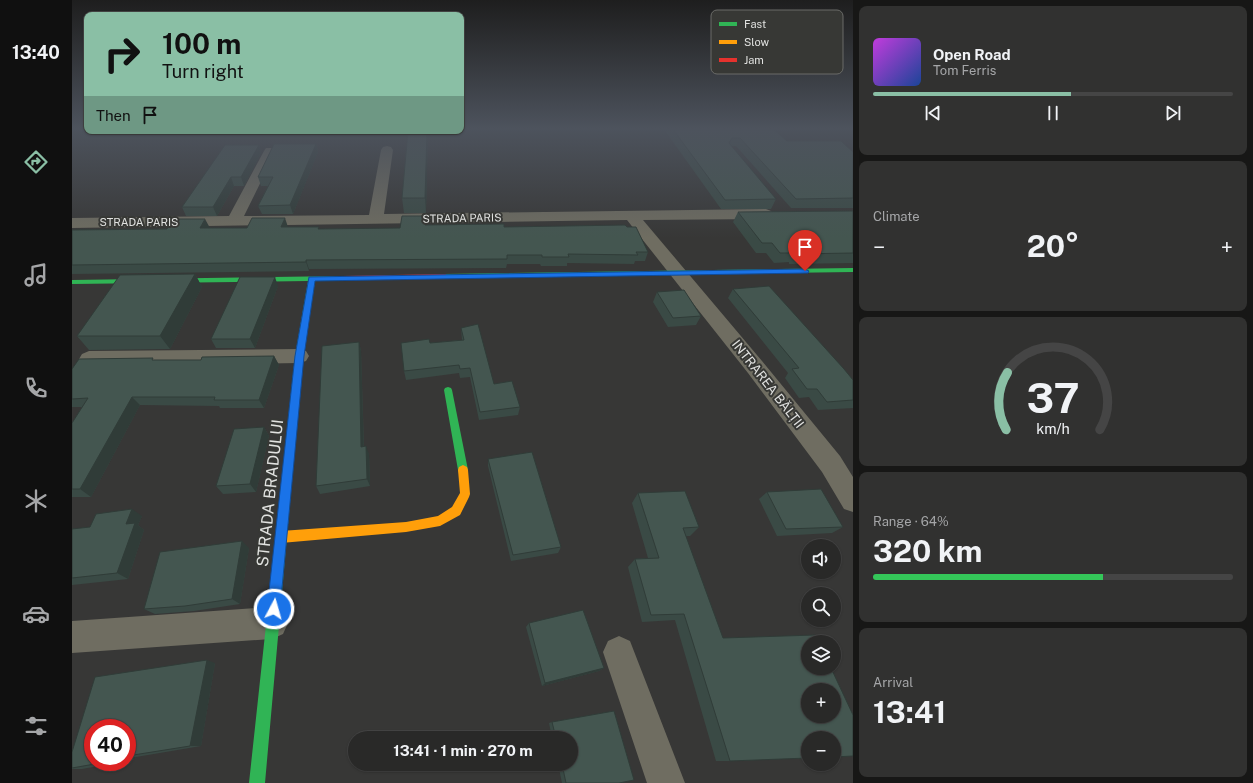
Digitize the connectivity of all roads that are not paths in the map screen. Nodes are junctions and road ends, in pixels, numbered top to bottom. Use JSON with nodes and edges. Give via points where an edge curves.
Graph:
{"nodes":[{"id":1,"x":263,"y":165,"type":"edge"},
{"id":2,"x":385,"y":165,"type":"edge"},
{"id":3,"x":777,"y":214,"type":"edge"},
{"id":4,"x":631,"y":216,"type":"junction"},
{"id":5,"x":376,"y":219,"type":"junction"},
{"id":6,"x":234,"y":221,"type":"junction"},
{"id":7,"x":72,"y":223,"type":"edge"},
{"id":8,"x":853,"y":270,"type":"edge"},
{"id":9,"x":678,"y":272,"type":"junction"},
{"id":10,"x":312,"y":279,"type":"junction"},
{"id":11,"x":72,"y":282,"type":"edge"},
{"id":12,"x":300,"y":356,"type":"junction"},
{"id":13,"x":89,"y":359,"type":"edge"},
{"id":14,"x":448,"y":390,"type":"dead end"},
{"id":15,"x":853,"y":500,"type":"edge"},
{"id":16,"x":281,"y":537,"type":"junction"},
{"id":17,"x":272,"y":623,"type":"junction"},
{"id":18,"x":72,"y":637,"type":"edge"},
{"id":19,"x":619,"y":652,"type":"dead end"},
{"id":20,"x":257,"y":783,"type":"edge"},
{"id":21,"x":666,"y":783,"type":"edge"}],
"edges":[{"from":1,"to":6,"type":"street"},
{"from":2,"to":5,"type":"street"},
{"from":3,"to":4,"type":"street","name":"STRADA PARIS"},
{"from":4,"to":5,"type":"street","name":"STRADA PARIS"},
{"from":4,"to":9,"type":"street","name":"INTRAREA BĂLȚII"},
{"from":5,"to":6,"type":"street","name":"STRADA PARIS"},
{"from":6,"to":7,"type":"street","name":"STRADA PARIS"},
{"from":8,"to":9,"type":"street"},
{"from":9,"to":10,"type":"street"},
{"from":9,"to":15,"type":"street","name":"INTRAREA BĂLȚII","via":[[831,464]]},
{"from":10,"to":11,"type":"street"},
{"from":10,"to":12,"type":"street","name":"STRADA BRADULUI"},
{"from":12,"to":13,"type":"street"},
{"from":12,"to":16,"type":"street","name":"STRADA BRADULUI"},
{"from":14,"to":16,"type":"street","via":[[462,461],[464,487],[464,494],[456,511],[440,521],[406,527]]},
{"from":16,"to":17,"type":"street","name":"STRADA BRADULUI"},
{"from":17,"to":18,"type":"street"},
{"from":17,"to":20,"type":"street","name":"STRADA BRADULUI"},
{"from":19,"to":21,"type":"street"}]}
